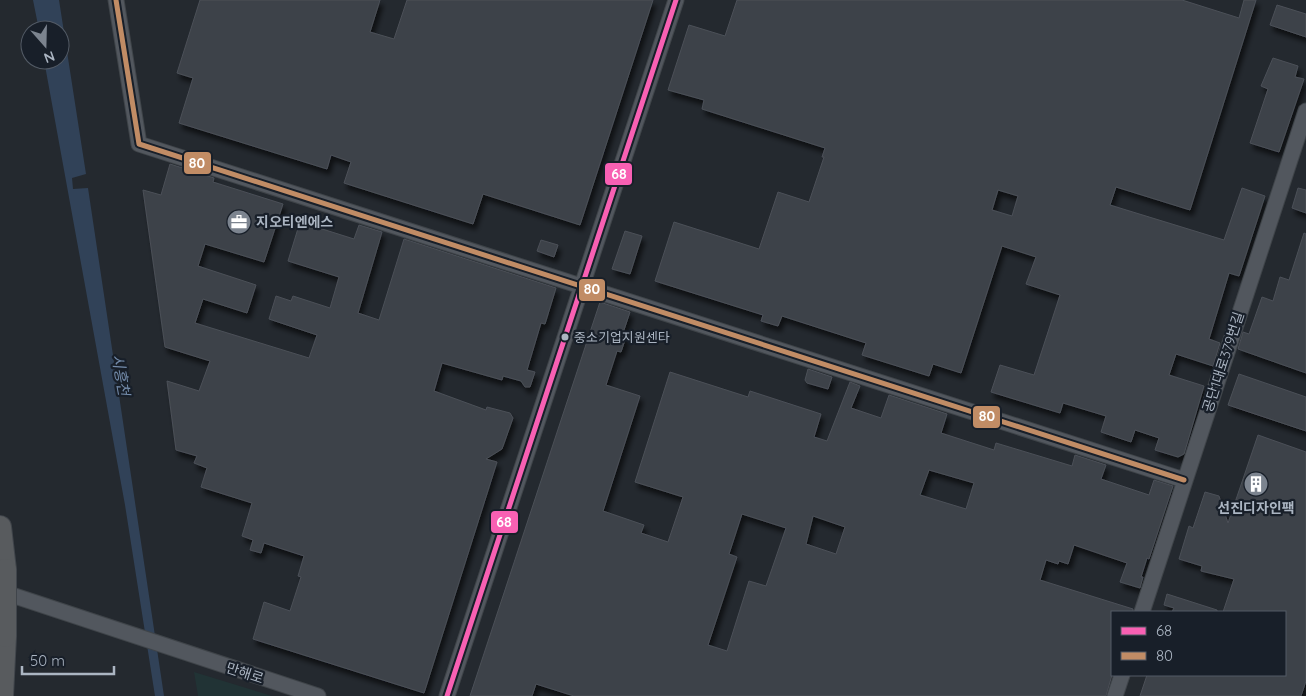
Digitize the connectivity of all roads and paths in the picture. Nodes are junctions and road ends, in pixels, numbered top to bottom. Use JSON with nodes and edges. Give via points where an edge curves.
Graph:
{"nodes":[{"id":1,"x":116,"y":0,"type":"edge"},
{"id":2,"x":676,"y":0,"type":"edge"},
{"id":3,"x":1306,"y":111,"type":"edge"},
{"id":4,"x":580,"y":286,"type":"junction"},
{"id":5,"x":1184,"y":480,"type":"junction"},
{"id":6,"x":0,"y":526,"type":"edge"},
{"id":7,"x":2,"y":581,"type":"edge"},
{"id":8,"x":1142,"y":611,"type":"edge"},
{"id":9,"x":1122,"y":676,"type":"edge"},
{"id":10,"x":2,"y":696,"type":"edge"},
{"id":11,"x":318,"y":696,"type":"edge"},
{"id":12,"x":447,"y":696,"type":"edge"},
{"id":13,"x":1115,"y":696,"type":"edge"}],
"edges":[{"from":1,"to":4,"type":"street","via":[[139,144]]},
{"from":2,"to":4,"type":"street"},
{"from":3,"to":5,"type":"street","name":"공단1대로379번길"},
{"from":4,"to":5,"type":"street"},
{"from":4,"to":12,"type":"street"},
{"from":5,"to":8,"type":"street","name":"공단1대로379번길"},
{"from":6,"to":7,"type":"highway"},
{"from":7,"to":10,"type":"highway","bridge":true,"via":[[5,636]]},
{"from":7,"to":11,"type":"street","name":"만해로","via":[[81,618]]},
{"from":9,"to":13,"type":"street"}]}
